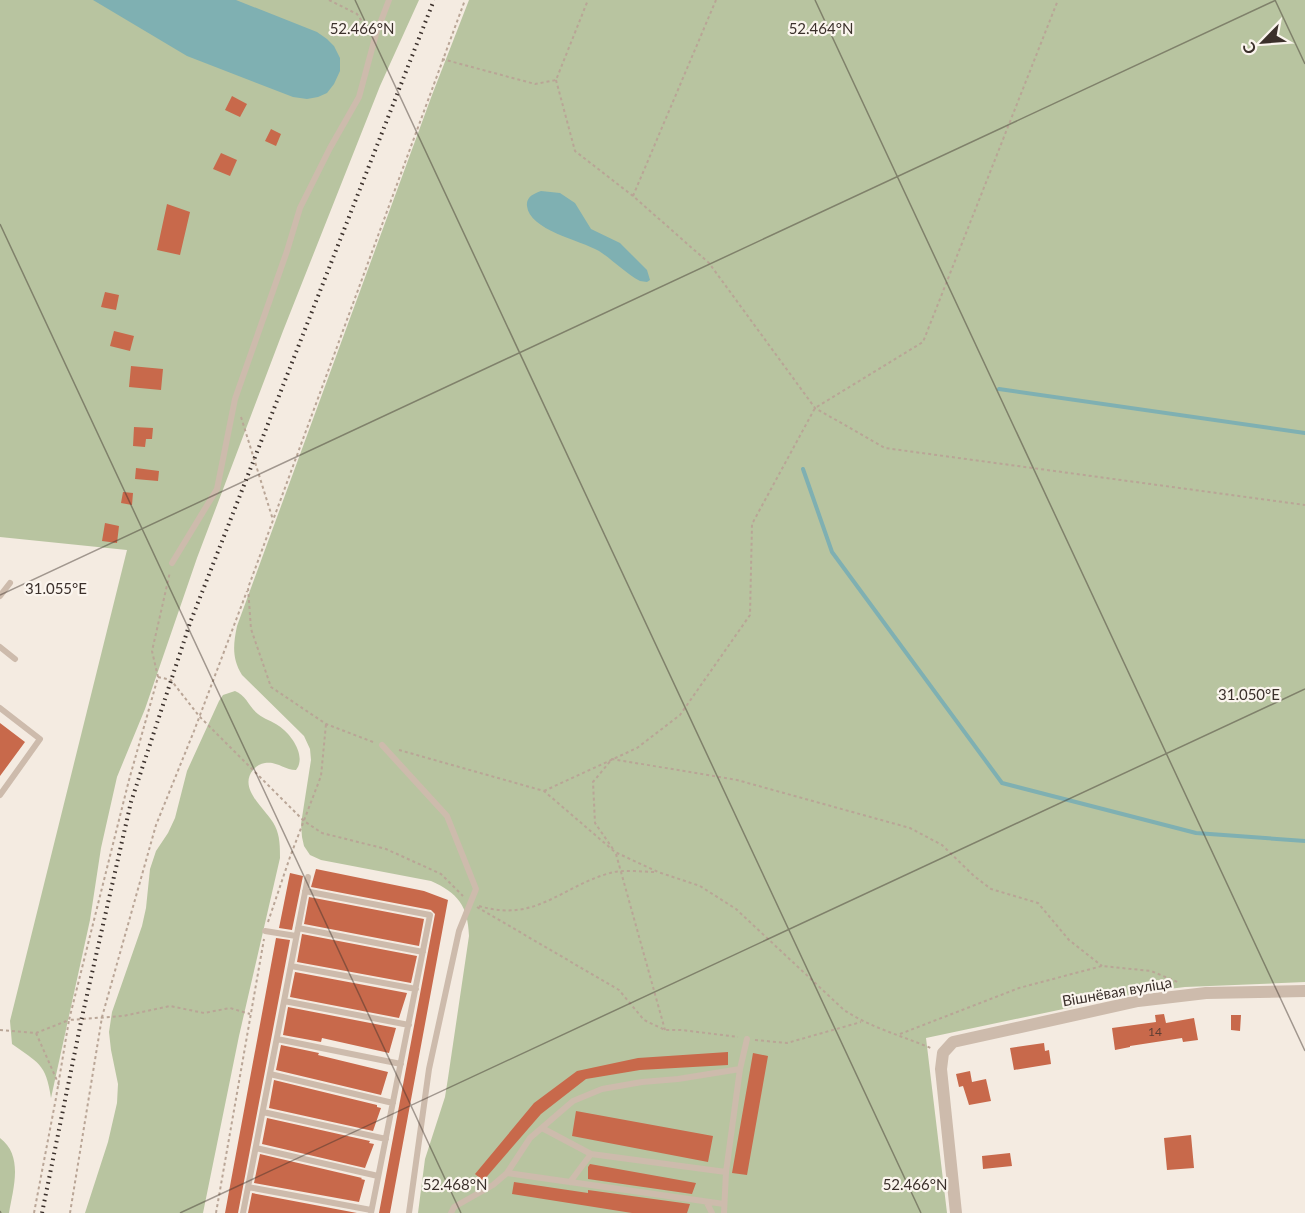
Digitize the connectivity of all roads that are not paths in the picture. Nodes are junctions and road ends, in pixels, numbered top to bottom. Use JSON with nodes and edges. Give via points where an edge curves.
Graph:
{"nodes":[{"id":1,"x":389,"y":0,"type":"edge"},
{"id":2,"x":172,"y":563,"type":"road end"},
{"id":3,"x":10,"y":584,"type":"dead end"},
{"id":4,"x":0,"y":596,"type":"edge"},
{"id":5,"x":0,"y":647,"type":"edge"},
{"id":6,"x":15,"y":659,"type":"dead end"},
{"id":7,"x":0,"y":708,"type":"edge"},
{"id":8,"x":382,"y":745,"type":"road end"},
{"id":9,"x":0,"y":795,"type":"edge"},
{"id":10,"x":308,"y":876,"type":"dead end"},
{"id":11,"x":305,"y":891,"type":"junction"},
{"id":12,"x":298,"y":928,"type":"junction"},
{"id":13,"x":265,"y":931,"type":"road end"},
{"id":14,"x":296,"y":936,"type":"junction"},
{"id":15,"x":423,"y":952,"type":"junction"},
{"id":16,"x":291,"y":966,"type":"junction"},
{"id":17,"x":416,"y":989,"type":"junction"},
{"id":18,"x":1305,"y":992,"type":"edge"},
{"id":19,"x":284,"y":1002,"type":"junction"},
{"id":20,"x":409,"y":1025,"type":"junction"},
{"id":21,"x":747,"y":1038,"type":"road end"},
{"id":22,"x":277,"y":1039,"type":"junction"},
{"id":23,"x":401,"y":1064,"type":"junction"},
{"id":24,"x":740,"y":1069,"type":"junction"},
{"id":25,"x":270,"y":1074,"type":"junction"},
{"id":26,"x":393,"y":1103,"type":"junction"},
{"id":27,"x":263,"y":1112,"type":"junction"},
{"id":28,"x":542,"y":1128,"type":"junction"},
{"id":29,"x":386,"y":1139,"type":"junction"},
{"id":30,"x":256,"y":1149,"type":"junction"},
{"id":31,"x":591,"y":1154,"type":"junction"},
{"id":32,"x":726,"y":1172,"type":"junction"},
{"id":33,"x":507,"y":1173,"type":"junction"},
{"id":34,"x":378,"y":1176,"type":"junction"},
{"id":35,"x":570,"y":1182,"type":"junction"},
{"id":36,"x":248,"y":1187,"type":"junction"},
{"id":37,"x":706,"y":1203,"type":"junction"},
{"id":38,"x":724,"y":1204,"type":"junction"},
{"id":39,"x":371,"y":1212,"type":"edge"},
{"id":40,"x":243,"y":1213,"type":"edge"},
{"id":41,"x":409,"y":1213,"type":"edge"},
{"id":42,"x":451,"y":1213,"type":"edge"},
{"id":43,"x":712,"y":1213,"type":"edge"},
{"id":44,"x":724,"y":1213,"type":"edge"},
{"id":45,"x":956,"y":1213,"type":"edge"}],
"edges":[{"from":1,"to":2,"type":"lane","via":[[359,97],[300,208],[235,399],[217,489]]},
{"from":3,"to":4,"type":"lane"},
{"from":5,"to":6,"type":"lane"},
{"from":7,"to":9,"type":"lane","via":[[40,739]]},
{"from":8,"to":41,"type":"lane","via":[[447,816],[476,889],[459,930],[429,1069]]},
{"from":10,"to":11,"type":"lane"},
{"from":11,"to":12,"type":"lane"},
{"from":11,"to":15,"type":"lane","via":[[430,915]]},
{"from":12,"to":14,"type":"lane"},
{"from":12,"to":15,"type":"lane"},
{"from":13,"to":14,"type":"lane"},
{"from":14,"to":16,"type":"lane"},
{"from":15,"to":17,"type":"lane"},
{"from":16,"to":17,"type":"lane"},
{"from":16,"to":19,"type":"lane"},
{"from":17,"to":20,"type":"lane"},
{"from":18,"to":45,"type":"street","name":"Вішнёвая вуліца","via":[[1206,993],[1138,1001],[953,1042],[944,1053],[941,1069]]},
{"from":19,"to":20,"type":"lane"},
{"from":19,"to":22,"type":"lane"},
{"from":20,"to":23,"type":"lane"},
{"from":21,"to":24,"type":"lane"},
{"from":22,"to":23,"type":"lane"},
{"from":22,"to":25,"type":"lane"},
{"from":23,"to":26,"type":"lane"},
{"from":24,"to":28,"type":"lane","via":[[602,1089],[573,1101]]},
{"from":24,"to":32,"type":"lane"},
{"from":25,"to":26,"type":"lane"},
{"from":25,"to":27,"type":"lane"},
{"from":26,"to":29,"type":"lane"},
{"from":27,"to":29,"type":"lane"},
{"from":27,"to":30,"type":"lane"},
{"from":28,"to":31,"type":"lane"},
{"from":28,"to":33,"type":"lane","via":[[530,1138]]},
{"from":29,"to":34,"type":"lane"},
{"from":30,"to":34,"type":"lane"},
{"from":30,"to":36,"type":"lane"},
{"from":31,"to":32,"type":"lane"},
{"from":31,"to":35,"type":"lane"},
{"from":32,"to":38,"type":"lane"},
{"from":33,"to":35,"type":"lane"},
{"from":33,"to":42,"type":"lane","via":[[454,1207]]},
{"from":34,"to":39,"type":"lane"},
{"from":35,"to":37,"type":"lane"},
{"from":36,"to":39,"type":"lane"},
{"from":36,"to":40,"type":"lane"},
{"from":37,"to":38,"type":"lane"},
{"from":37,"to":43,"type":"lane"},
{"from":38,"to":44,"type":"lane"}]}
